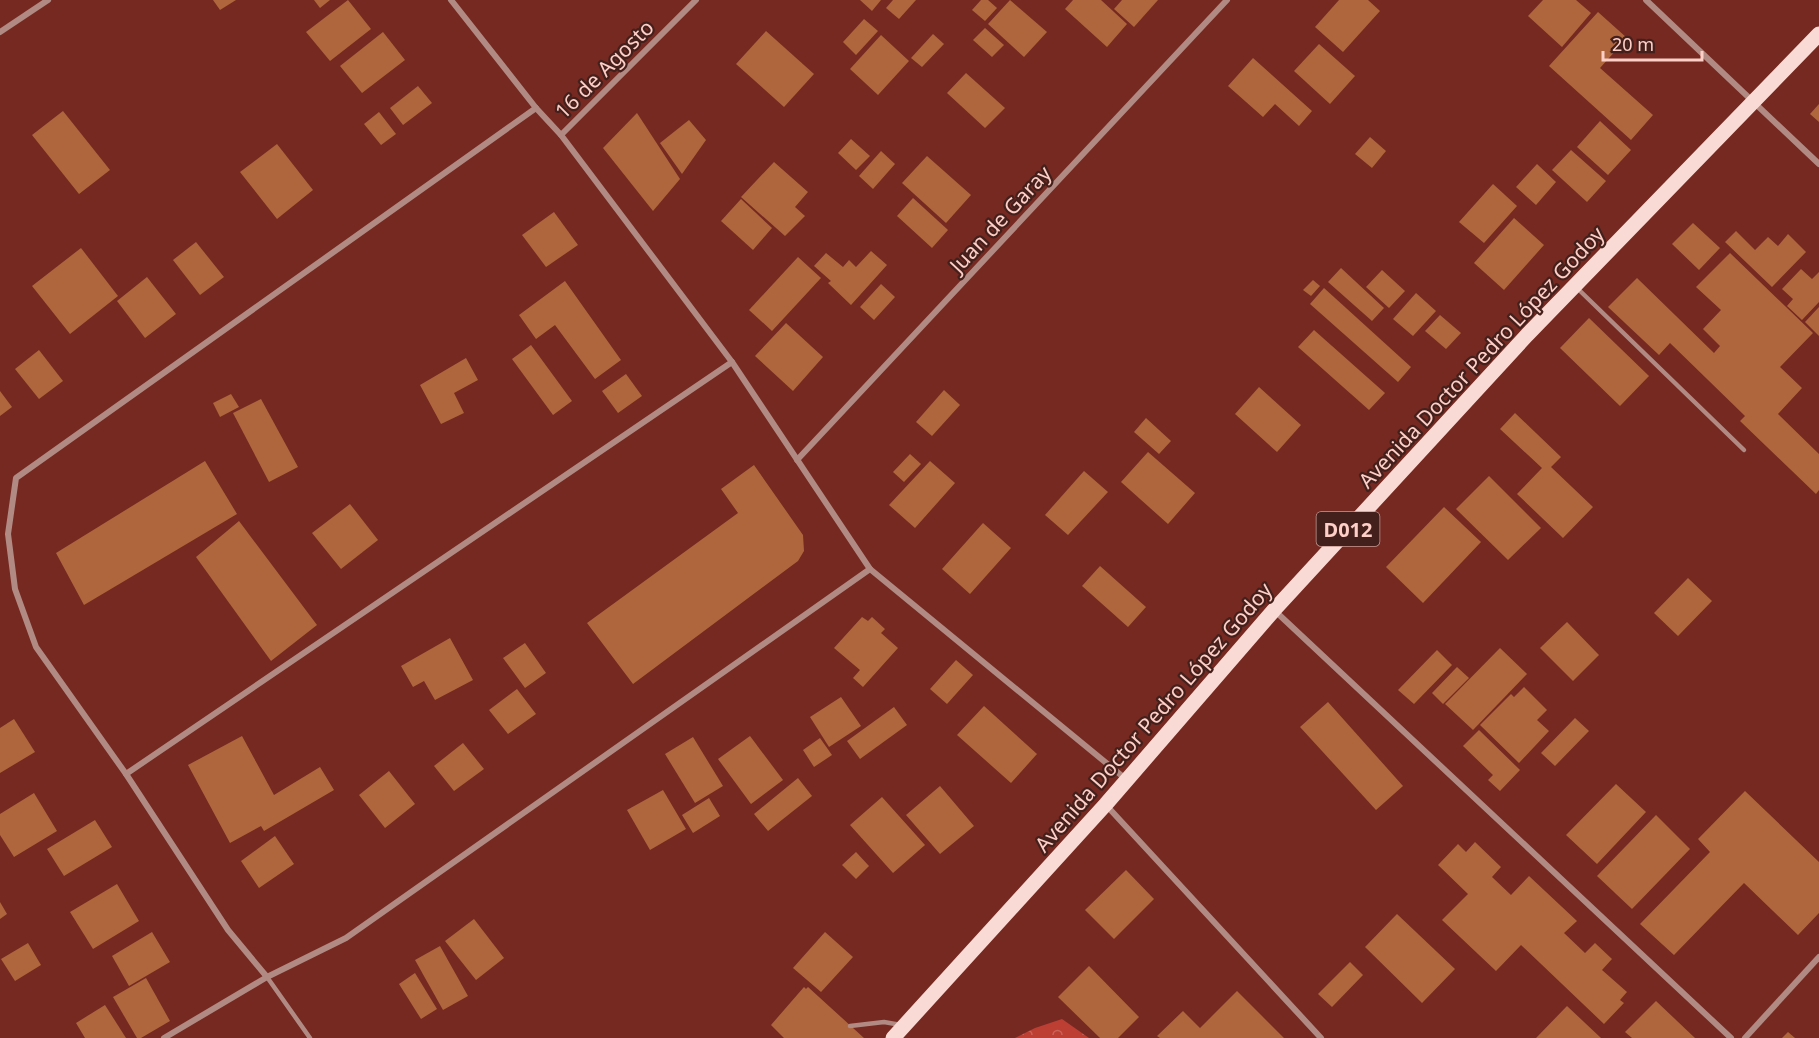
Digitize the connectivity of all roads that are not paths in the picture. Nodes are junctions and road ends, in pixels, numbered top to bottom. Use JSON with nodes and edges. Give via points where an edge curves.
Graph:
{"nodes":[{"id":1,"x":48,"y":0,"type":"edge"},
{"id":2,"x":451,"y":0,"type":"edge"},
{"id":3,"x":696,"y":0,"type":"edge"},
{"id":4,"x":1227,"y":0,"type":"edge"},
{"id":5,"x":1646,"y":0,"type":"edge"},
{"id":6,"x":0,"y":32,"type":"edge"},
{"id":7,"x":1819,"y":34,"type":"edge"},
{"id":8,"x":1754,"y":103,"type":"junction"},
{"id":9,"x":536,"y":108,"type":"junction"},
{"id":10,"x":561,"y":135,"type":"junction"},
{"id":11,"x":1819,"y":164,"type":"edge"},
{"id":12,"x":1575,"y":287,"type":"junction"},
{"id":13,"x":732,"y":362,"type":"junction"},
{"id":14,"x":1744,"y":450,"type":"dead end"},
{"id":15,"x":797,"y":460,"type":"junction"},
{"id":16,"x":870,"y":570,"type":"junction"},
{"id":17,"x":1274,"y":610,"type":"junction"},
{"id":18,"x":126,"y":774,"type":"junction"},
{"id":19,"x":1127,"y":780,"type":"junction"},
{"id":20,"x":1106,"y":804,"type":"junction"},
{"id":21,"x":1819,"y":957,"type":"edge"},
{"id":22,"x":267,"y":977,"type":"junction"},
{"id":23,"x":850,"y":1026,"type":"dead end"},
{"id":24,"x":903,"y":1026,"type":"junction"},
{"id":25,"x":164,"y":1038,"type":"edge"},
{"id":26,"x":310,"y":1038,"type":"edge"},
{"id":27,"x":892,"y":1038,"type":"edge"},
{"id":28,"x":1321,"y":1038,"type":"edge"},
{"id":29,"x":1731,"y":1038,"type":"edge"},
{"id":30,"x":1745,"y":1038,"type":"edge"}],
"edges":[{"from":1,"to":6,"type":"street"},
{"from":2,"to":9,"type":"street"},
{"from":3,"to":10,"type":"street","name":"16 de Agosto"},
{"from":4,"to":15,"type":"street","name":"Juan de Garay"},
{"from":5,"to":8,"type":"street"},
{"from":7,"to":8,"type":"main road","name":"Avenida Doctor Pedro López Godoy","number":"D012"},
{"from":8,"to":11,"type":"street"},
{"from":8,"to":12,"type":"main road","name":"Avenida Doctor Pedro López Godoy","number":"D012"},
{"from":9,"to":10,"type":"street"},
{"from":9,"to":18,"type":"street","via":[[15,478],[8,534],[15,590],[36,647]]},
{"from":10,"to":13,"type":"street"},
{"from":12,"to":14,"type":"lane"},
{"from":12,"to":17,"type":"main road","name":"Avenida Doctor Pedro López Godoy","number":"D012"},
{"from":13,"to":15,"type":"street"},
{"from":13,"to":18,"type":"street"},
{"from":15,"to":16,"type":"street"},
{"from":16,"to":19,"type":"street"},
{"from":16,"to":22,"type":"street","via":[[346,938]]},
{"from":17,"to":19,"type":"main road","name":"Avenida Doctor Pedro López Godoy","number":"D012"},
{"from":17,"to":29,"type":"street"},
{"from":18,"to":22,"type":"street","via":[[228,930]]},
{"from":19,"to":20,"type":"main road","name":"Avenida Doctor Pedro López Godoy","number":"D012"},
{"from":20,"to":24,"type":"main road","name":"Avenida Doctor Pedro López Godoy","number":"D012"},
{"from":20,"to":28,"type":"street"},
{"from":21,"to":30,"type":"street"},
{"from":22,"to":25,"type":"street"},
{"from":22,"to":26,"type":"lane"},
{"from":23,"to":24,"type":"lane","via":[[884,1022]]},
{"from":24,"to":27,"type":"main road","name":"Avenida Doctor Pedro López Godoy","number":"D012"}]}
